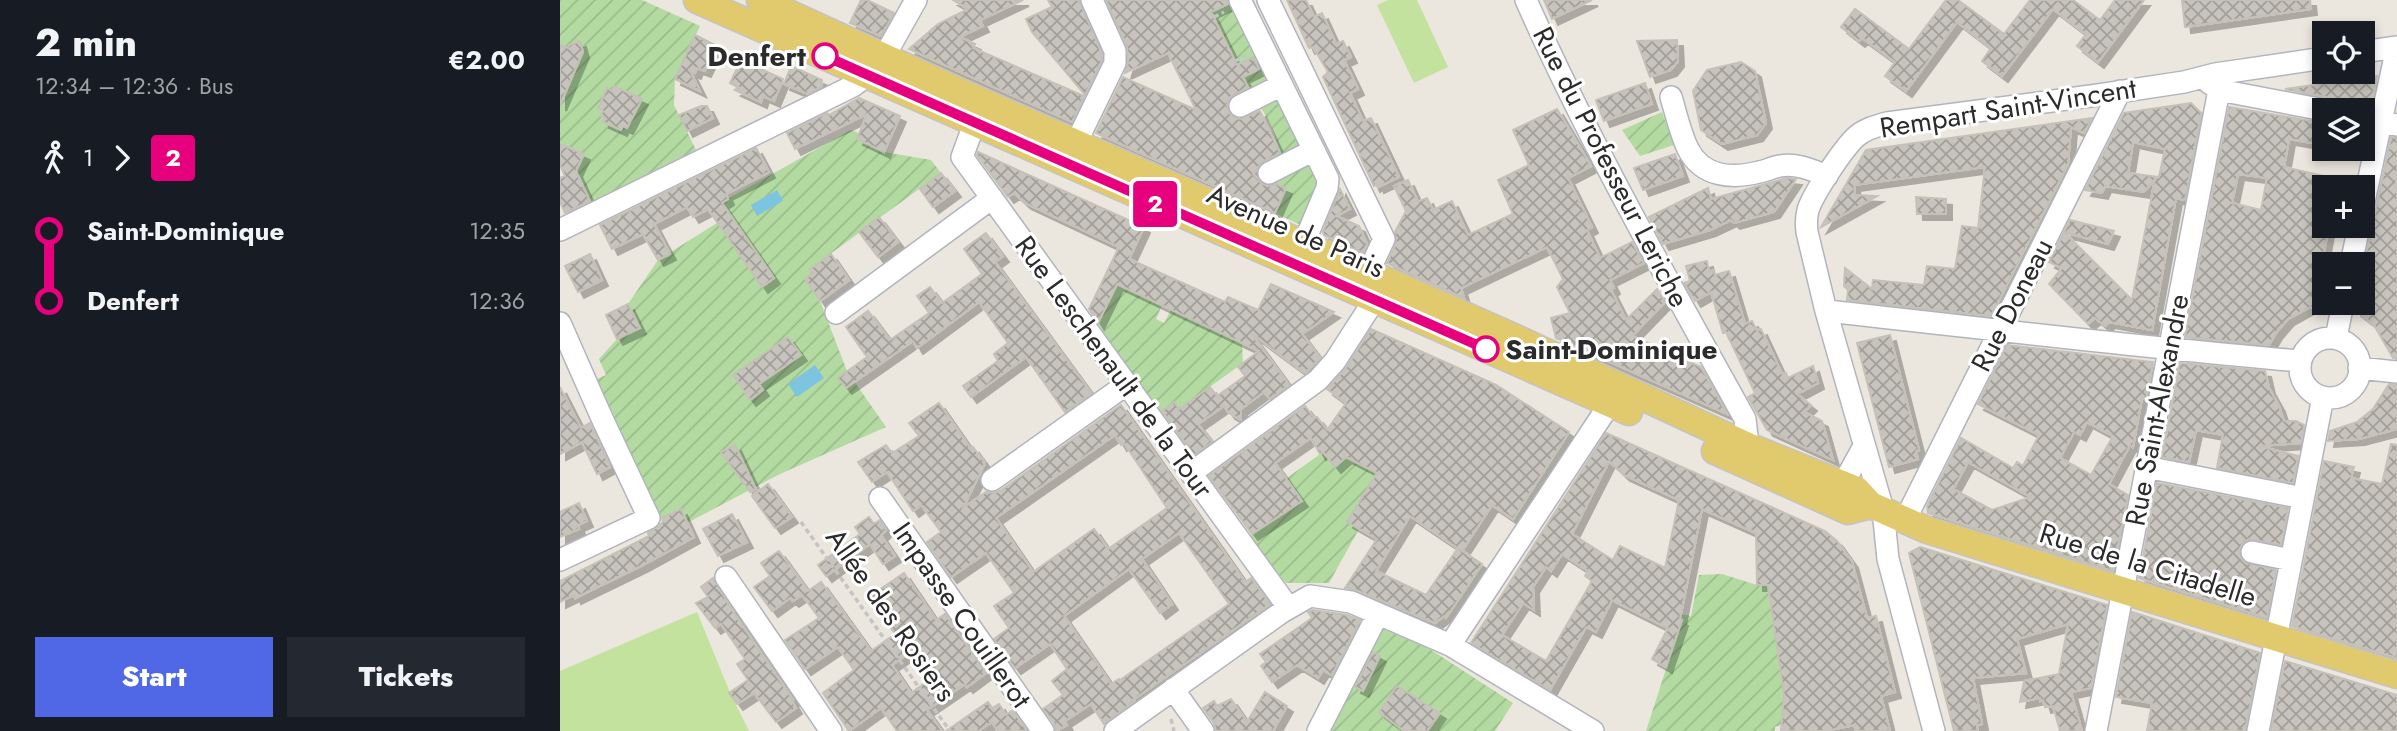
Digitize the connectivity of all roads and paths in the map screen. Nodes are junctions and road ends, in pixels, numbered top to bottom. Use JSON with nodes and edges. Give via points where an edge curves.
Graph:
{"nodes":[{"id":1,"x":697,"y":0,"type":"edge"},
{"id":2,"x":760,"y":0,"type":"edge"},
{"id":3,"x":916,"y":0,"type":"edge"},
{"id":4,"x":1092,"y":0,"type":"edge"},
{"id":5,"x":1240,"y":0,"type":"edge"},
{"id":6,"x":1268,"y":0,"type":"edge"},
{"id":7,"x":1526,"y":0,"type":"edge"},
{"id":8,"x":2397,"y":47,"type":"edge"},
{"id":9,"x":2375,"y":50,"type":"edge"},
{"id":10,"x":2312,"y":60,"type":"edge"},
{"id":11,"x":876,"y":66,"type":"junction"},
{"id":12,"x":2211,"y":84,"type":"junction"},
{"id":13,"x":1282,"y":85,"type":"junction"},
{"id":14,"x":2120,"y":91,"type":"junction"},
{"id":15,"x":1671,"y":97,"type":"dead end"},
{"id":16,"x":1240,"y":106,"type":"dead end"},
{"id":17,"x":2312,"y":107,"type":"edge"},
{"id":18,"x":2380,"y":121,"type":"edge"},
{"id":19,"x":975,"y":122,"type":"junction"},
{"id":20,"x":1065,"y":138,"type":"junction"},
{"id":21,"x":1314,"y":150,"type":"junction"},
{"id":22,"x":1269,"y":173,"type":"dead end"},
{"id":23,"x":2369,"y":175,"type":"edge"},
{"id":24,"x":1828,"y":176,"type":"junction"},
{"id":25,"x":1134,"y":194,"type":"junction"},
{"id":26,"x":992,"y":198,"type":"junction"},
{"id":27,"x":560,"y":230,"type":"edge"},
{"id":28,"x":1303,"y":245,"type":"junction"},
{"id":29,"x":1368,"y":273,"type":"junction"},
{"id":30,"x":1375,"y":299,"type":"junction"},
{"id":31,"x":1826,"y":311,"type":"junction"},
{"id":32,"x":836,"y":313,"type":"dead end"},
{"id":33,"x":2341,"y":315,"type":"edge"},
{"id":34,"x":560,"y":323,"type":"edge"},
{"id":35,"x":2000,"y":329,"type":"junction"},
{"id":36,"x":2336,"y":338,"type":"junction"},
{"id":37,"x":2168,"y":351,"type":"junction"},
{"id":38,"x":2301,"y":361,"type":"junction"},
{"id":39,"x":2360,"y":368,"type":"junction"},
{"id":40,"x":2394,"y":372,"type":"edge"},
{"id":41,"x":1127,"y":384,"type":"junction"},
{"id":42,"x":1616,"y":396,"type":"junction"},
{"id":43,"x":2323,"y":397,"type":"junction"},
{"id":44,"x":1748,"y":446,"type":"junction"},
{"id":45,"x":1864,"y":446,"type":"junction"},
{"id":46,"x":2146,"y":467,"type":"junction"},
{"id":47,"x":1191,"y":473,"type":"junction"},
{"id":48,"x":992,"y":480,"type":"dead end"},
{"id":49,"x":1843,"y":484,"type":"junction"},
{"id":50,"x":880,"y":498,"type":"dead end"},
{"id":51,"x":2303,"y":498,"type":"junction"},
{"id":52,"x":1895,"y":515,"type":"junction"},
{"id":53,"x":801,"y":522,"type":"dead end"},
{"id":54,"x":2252,"y":552,"type":"dead end"},
{"id":55,"x":1888,"y":559,"type":"junction"},
{"id":56,"x":560,"y":560,"type":"edge"},
{"id":57,"x":2291,"y":561,"type":"junction"},
{"id":58,"x":726,"y":577,"type":"dead end"},
{"id":59,"x":2122,"y":591,"type":"junction"},
{"id":60,"x":1289,"y":607,"type":"junction"},
{"id":61,"x":1378,"y":614,"type":"junction"},
{"id":62,"x":2276,"y":637,"type":"junction"},
{"id":63,"x":1450,"y":645,"type":"junction"},
{"id":64,"x":2397,"y":675,"type":"edge"},
{"id":65,"x":1173,"y":689,"type":"junction"},
{"id":66,"x":831,"y":731,"type":"edge"},
{"id":67,"x":950,"y":731,"type":"edge"},
{"id":68,"x":1043,"y":731,"type":"edge"},
{"id":69,"x":1115,"y":731,"type":"edge"},
{"id":70,"x":1203,"y":731,"type":"edge"},
{"id":71,"x":1318,"y":731,"type":"edge"},
{"id":72,"x":1593,"y":731,"type":"edge"},
{"id":73,"x":1934,"y":731,"type":"edge"},
{"id":74,"x":2096,"y":731,"type":"edge"},
{"id":75,"x":2258,"y":731,"type":"edge"}],
"edges":[{"from":1,"to":11,"type":"main road","name":"Avenue de Paris","via":[[790,41]]},
{"from":2,"to":11,"type":"main road","name":"Avenue de Paris"},
{"from":3,"to":11,"type":"street"},
{"from":4,"to":20,"type":"street","via":[[1115,51],[1115,63]]},
{"from":5,"to":13,"type":"street"},
{"from":6,"to":29,"type":"street","via":[[1384,239]]},
{"from":7,"to":44,"type":"street","name":"Rue du Professeur Leriche","via":[[1551,56],[1745,419]]},
{"from":8,"to":9,"type":"street"},
{"from":8,"to":18,"type":"street"},
{"from":10,"to":12,"type":"street","name":"Rempart Saint-Vincent","via":[[2215,74]]},
{"from":11,"to":19,"type":"main road","name":"Avenue de Paris"},
{"from":11,"to":20,"type":"main road","name":"Avenue de Paris","via":[[942,83]]},
{"from":11,"to":27,"type":"street","via":[[841,92]]},
{"from":12,"to":14,"type":"street","name":"Rempart Saint-Vincent"},
{"from":12,"to":17,"type":"street"},
{"from":12,"to":37,"type":"street","name":"Rue Saint-Alexandre"},
{"from":13,"to":16,"type":"street"},
{"from":13,"to":21,"type":"street"},
{"from":14,"to":24,"type":"street","name":"Rempart Saint-Vincent","via":[[1869,128],[1856,136]]},
{"from":14,"to":35,"type":"street","name":"Rue Doneau"},
{"from":15,"to":24,"type":"street","via":[[1687,147],[1700,165],[1712,172],[1738,176],[1792,165]]},
{"from":18,"to":23,"type":"street"},
{"from":19,"to":20,"type":"street","via":[[987,116]]},
{"from":19,"to":25,"type":"main road","name":"Avenue de Paris"},
{"from":19,"to":26,"type":"street","name":"Rue Leschenault de la Tour","via":[[962,156]]},
{"from":20,"to":25,"type":"street","via":[[1081,160]]},
{"from":20,"to":28,"type":"main road","name":"Avenue de Paris"},
{"from":21,"to":22,"type":"street"},
{"from":21,"to":28,"type":"street","via":[[1328,179],[1327,188]]},
{"from":24,"to":31,"type":"street","name":"Rempart Saint-Vincent","via":[[1806,219]]},
{"from":25,"to":30,"type":"main road","name":"Avenue de Paris"},
{"from":26,"to":32,"type":"street"},
{"from":26,"to":41,"type":"street","name":"Rue Leschenault de la Tour"},
{"from":28,"to":29,"type":"main road","name":"Avenue de Paris"},
{"from":29,"to":42,"type":"main road","name":"Avenue de Paris","via":[[1516,338]]},
{"from":30,"to":42,"type":"main road","name":"Avenue de Paris"},
{"from":30,"to":47,"type":"street","via":[[1318,380]]},
{"from":31,"to":35,"type":"street"},
{"from":31,"to":45,"type":"street","name":"Rempart Saint-Vincent"},
{"from":33,"to":36,"type":"street"},
{"from":34,"to":56,"type":"street","via":[[649,518]]},
{"from":35,"to":37,"type":"street"},
{"from":35,"to":52,"type":"street","name":"Rue Doneau"},
{"from":36,"to":38,"type":"street","via":[[2318,340]]},
{"from":36,"to":39,"type":"street","via":[[2353,349]]},
{"from":37,"to":38,"type":"street"},
{"from":37,"to":46,"type":"street","name":"Rue Saint-Alexandre"},
{"from":38,"to":43,"type":"street","via":[[2302,379]]},
{"from":39,"to":40,"type":"street"},
{"from":39,"to":43,"type":"street","via":[[2348,391]]},
{"from":41,"to":47,"type":"street","name":"Rue Leschenault de la Tour"},
{"from":41,"to":48,"type":"street"},
{"from":42,"to":44,"type":"main road","name":"Avenue de Paris"},
{"from":42,"to":52,"type":"main road","name":"Avenue de Paris","via":[[1848,511]]},
{"from":42,"to":63,"type":"street"},
{"from":43,"to":51,"type":"street"},
{"from":44,"to":49,"type":"main road","name":"Avenue de Paris"},
{"from":45,"to":49,"type":"street"},
{"from":45,"to":52,"type":"street","name":"Rempart Saint-Vincent"},
{"from":46,"to":51,"type":"street"},
{"from":46,"to":59,"type":"street","name":"Rue Saint-Alexandre"},
{"from":47,"to":60,"type":"street","name":"Rue Leschenault de la Tour"},
{"from":49,"to":52,"type":"main road","name":"Avenue de Paris"},
{"from":50,"to":68,"type":"street","name":"Impasse Couillerot"},
{"from":51,"to":57,"type":"street"},
{"from":52,"to":55,"type":"street","name":"Rempart Saint-Vincent"},
{"from":52,"to":55,"type":"street","via":[[1907,529]]},
{"from":52,"to":59,"type":"main road","name":"Rue de la Citadelle"},
{"from":53,"to":67,"type":"path","name":"Allée des Rosiers"},
{"from":54,"to":57,"type":"street"},
{"from":55,"to":73,"type":"street","name":"Rempart Saint-Vincent"},
{"from":57,"to":62,"type":"street"},
{"from":58,"to":66,"type":"street"},
{"from":59,"to":62,"type":"main road","name":"Rue de la Citadelle"},
{"from":59,"to":74,"type":"street","name":"Rue Saint-Alexandre"},
{"from":60,"to":61,"type":"street","via":[[1310,596],[1341,599]]},
{"from":60,"to":65,"type":"street"},
{"from":61,"to":63,"type":"street"},
{"from":61,"to":71,"type":"street"},
{"from":62,"to":64,"type":"main road","name":"Rue de la Citadelle"},
{"from":62,"to":75,"type":"street"},
{"from":63,"to":72,"type":"street"},
{"from":65,"to":69,"type":"street"},
{"from":65,"to":70,"type":"street"}]}
